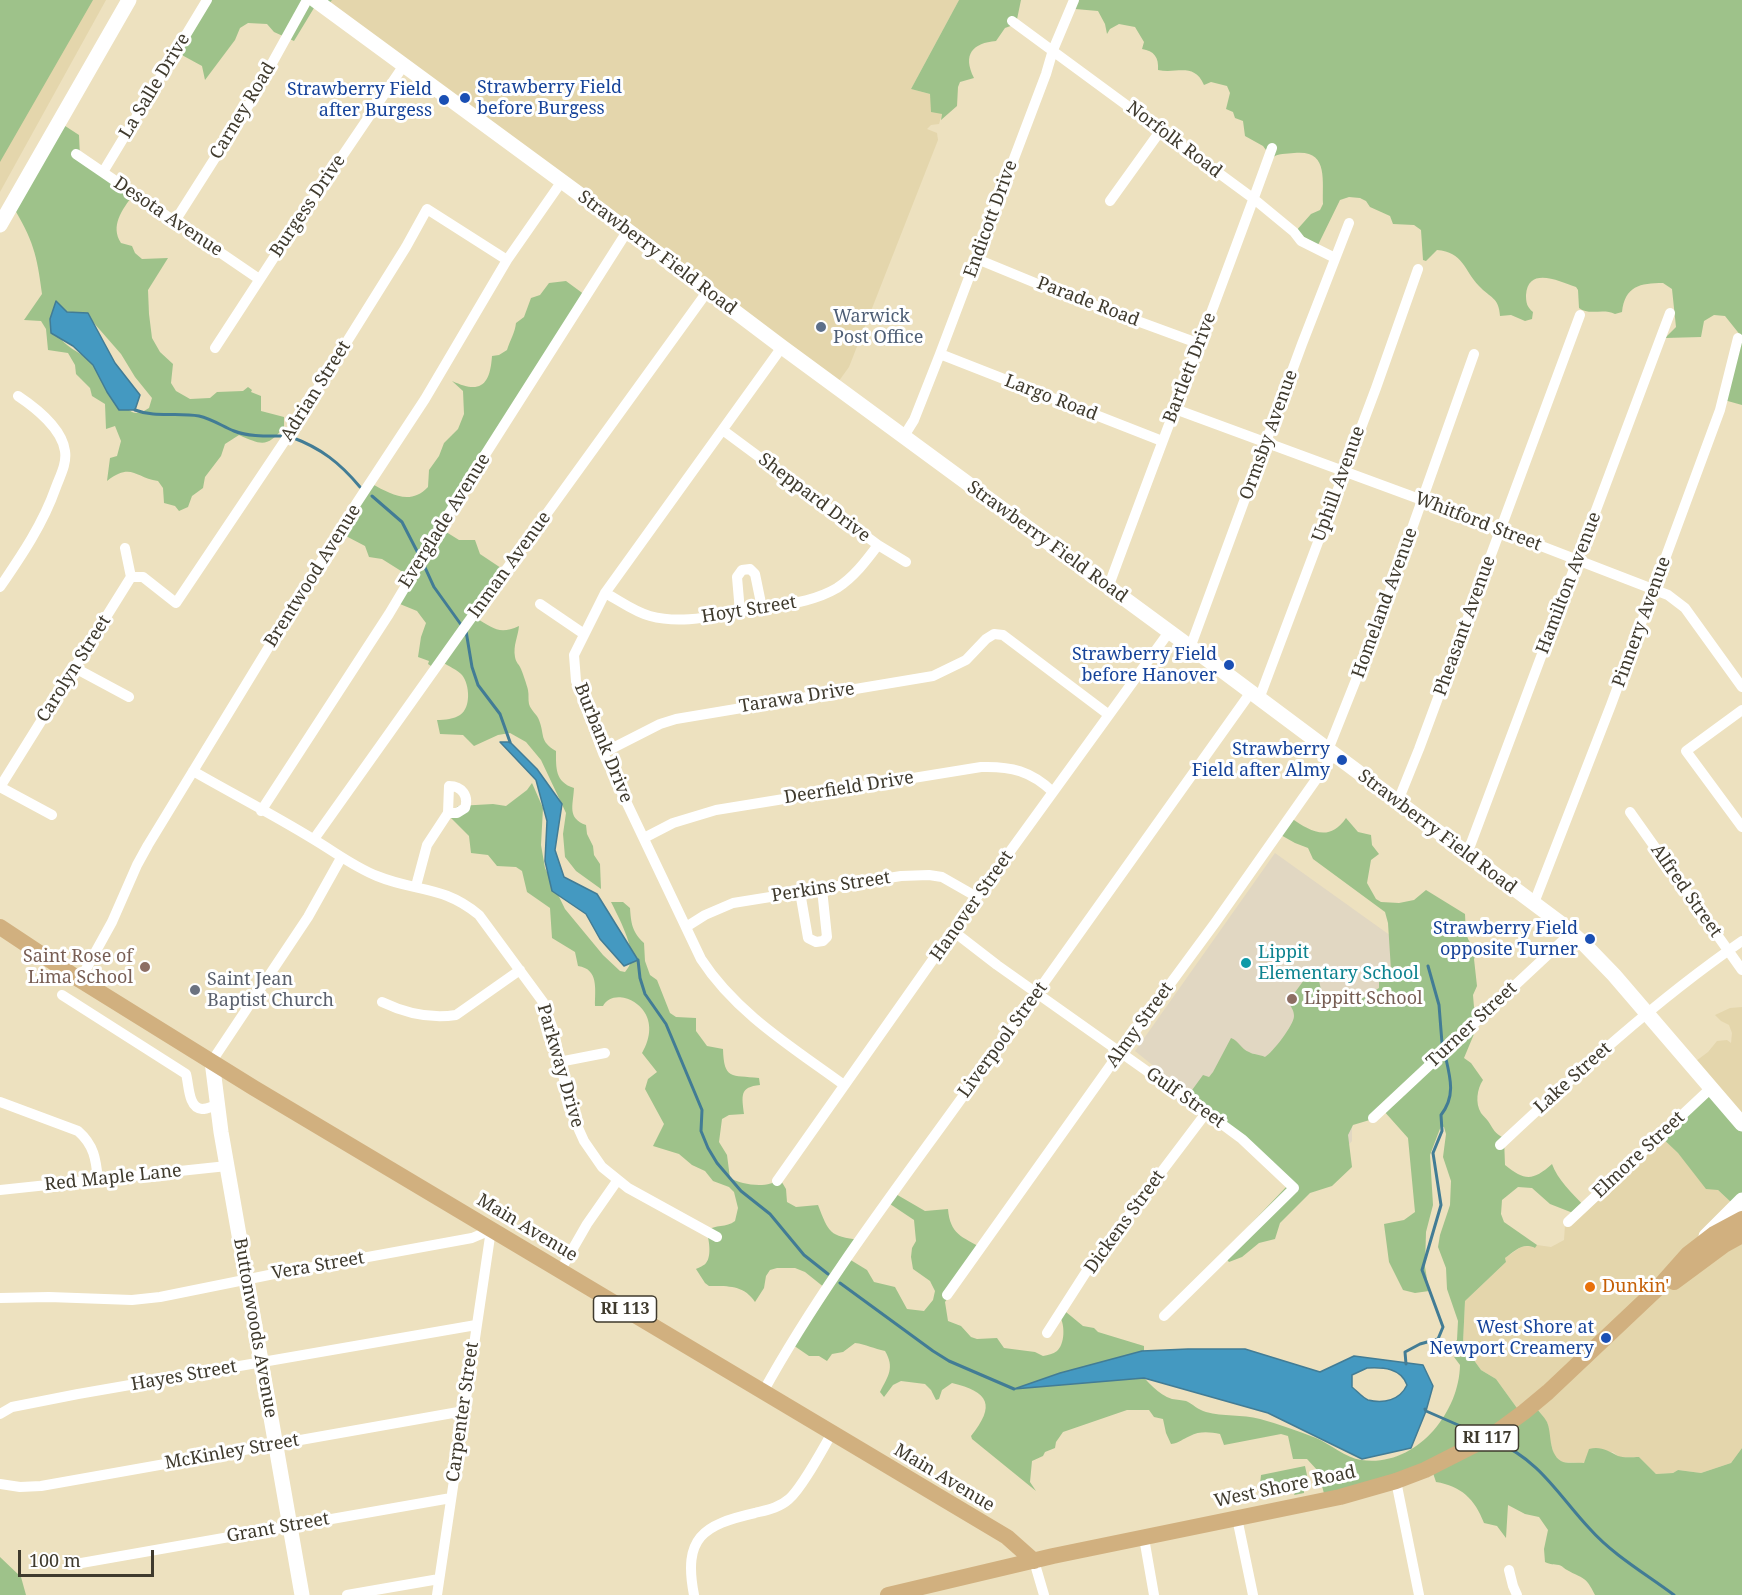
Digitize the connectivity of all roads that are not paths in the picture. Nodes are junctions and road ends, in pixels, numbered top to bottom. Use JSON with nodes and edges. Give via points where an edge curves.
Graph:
{"nodes":[{"id":1,"x":129,"y":0,"type":"edge"},
{"id":2,"x":207,"y":0,"type":"edge"},
{"id":3,"x":307,"y":0,"type":"edge"},
{"id":4,"x":315,"y":0,"type":"edge"},
{"id":5,"x":1074,"y":0,"type":"edge"},
{"id":6,"x":1012,"y":21,"type":"dead end"},
{"id":7,"x":1053,"y":50,"type":"junction"},
{"id":8,"x":404,"y":64,"type":"junction"},
{"id":9,"x":1161,"y":130,"type":"junction"},
{"id":10,"x":1272,"y":148,"type":"dead end"},
{"id":11,"x":76,"y":154,"type":"dead end"},
{"id":12,"x":102,"y":172,"type":"junction"},
{"id":13,"x":562,"y":181,"type":"junction"},
{"id":14,"x":1254,"y":199,"type":"junction"},
{"id":15,"x":1110,"y":201,"type":"dead end"},
{"id":16,"x":175,"y":220,"type":"junction"},
{"id":17,"x":1349,"y":223,"type":"dead end"},
{"id":18,"x":0,"y":225,"type":"edge"},
{"id":19,"x":628,"y":230,"type":"junction"},
{"id":20,"x":1335,"y":258,"type":"junction"},
{"id":21,"x":977,"y":259,"type":"junction"},
{"id":22,"x":507,"y":260,"type":"junction"},
{"id":23,"x":1418,"y":269,"type":"dead end"},
{"id":24,"x":259,"y":279,"type":"junction"},
{"id":25,"x":707,"y":292,"type":"junction"},
{"id":26,"x":1670,"y":313,"type":"dead end"},
{"id":27,"x":1580,"y":315,"type":"dead end"},
{"id":28,"x":1738,"y":338,"type":"dead end"},
{"id":29,"x":1200,"y":344,"type":"junction"},
{"id":30,"x":782,"y":347,"type":"junction"},
{"id":31,"x":214,"y":348,"type":"dead end"},
{"id":32,"x":940,"y":354,"type":"junction"},
{"id":33,"x":1474,"y":354,"type":"dead end"},
{"id":34,"x":18,"y":396,"type":"dead end"},
{"id":35,"x":1175,"y":409,"type":"junction"},
{"id":36,"x":724,"y":431,"type":"junction"},
{"id":37,"x":904,"y":436,"type":"junction"},
{"id":38,"x":1162,"y":441,"type":"junction"},
{"id":39,"x":1266,"y":442,"type":"junction"},
{"id":40,"x":1343,"y":471,"type":"junction"},
{"id":41,"x":1422,"y":500,"type":"junction"},
{"id":42,"x":1500,"y":531,"type":"junction"},
{"id":43,"x":878,"y":545,"type":"junction"},
{"id":44,"x":125,"y":548,"type":"dead end"},
{"id":45,"x":1577,"y":560,"type":"junction"},
{"id":46,"x":906,"y":562,"type":"dead end"},
{"id":47,"x":131,"y":577,"type":"junction"},
{"id":48,"x":0,"y":587,"type":"edge"},
{"id":49,"x":1108,"y":588,"type":"junction"},
{"id":50,"x":1654,"y":590,"type":"junction"},
{"id":51,"x":605,"y":592,"type":"junction"},
{"id":52,"x":540,"y":604,"type":"dead end"},
{"id":53,"x":762,"y":608,"type":"junction"},
{"id":54,"x":740,"y":612,"type":"junction"},
{"id":55,"x":1169,"y":632,"type":"junction"},
{"id":56,"x":584,"y":633,"type":"junction"},
{"id":57,"x":1190,"y":648,"type":"junction"},
{"id":58,"x":75,"y":668,"type":"junction"},
{"id":59,"x":1742,"y":687,"type":"edge"},
{"id":60,"x":1255,"y":695,"type":"junction"},
{"id":61,"x":129,"y":698,"type":"dead end"},
{"id":62,"x":1742,"y":710,"type":"edge"},
{"id":63,"x":1109,"y":715,"type":"junction"},
{"id":64,"x":1331,"y":752,"type":"junction"},
{"id":65,"x":603,"y":753,"type":"junction"},
{"id":66,"x":193,"y":771,"type":"junction"},
{"id":67,"x":0,"y":787,"type":"edge"},
{"id":68,"x":1053,"y":792,"type":"junction"},
{"id":69,"x":1398,"y":801,"type":"junction"},
{"id":70,"x":261,"y":811,"type":"junction"},
{"id":71,"x":1630,"y":812,"type":"dead end"},
{"id":72,"x":448,"y":813,"type":"dead end"},
{"id":73,"x":52,"y":815,"type":"dead end"},
{"id":74,"x":1742,"y":827,"type":"edge"},
{"id":75,"x":644,"y":838,"type":"junction"},
{"id":76,"x":314,"y":839,"type":"junction"},
{"id":77,"x":1467,"y":854,"type":"junction"},
{"id":78,"x":341,"y":858,"type":"junction"},
{"id":79,"x":416,"y":886,"type":"junction"},
{"id":80,"x":822,"y":889,"type":"junction"},
{"id":81,"x":800,"y":892,"type":"junction"},
{"id":82,"x":977,"y":897,"type":"junction"},
{"id":83,"x":1534,"y":903,"type":"junction"},
{"id":84,"x":0,"y":927,"type":"edge"},
{"id":85,"x":686,"y":927,"type":"junction"},
{"id":86,"x":954,"y":931,"type":"junction"},
{"id":87,"x":1571,"y":933,"type":"junction"},
{"id":88,"x":1742,"y":941,"type":"edge"},
{"id":89,"x":1728,"y":950,"type":"junction"},
{"id":90,"x":520,"y":970,"type":"junction"},
{"id":91,"x":1742,"y":970,"type":"edge"},
{"id":92,"x":80,"y":980,"type":"junction"},
{"id":93,"x":1037,"y":994,"type":"junction"},
{"id":94,"x":62,"y":995,"type":"dead end"},
{"id":95,"x":382,"y":1002,"type":"dead end"},
{"id":96,"x":1648,"y":1013,"type":"junction"},
{"id":97,"x":150,"y":1023,"type":"junction"},
{"id":98,"x":139,"y":1044,"type":"junction"},
{"id":99,"x":1120,"y":1052,"type":"junction"},
{"id":100,"x":605,"y":1053,"type":"dead end"},
{"id":101,"x":212,"y":1061,"type":"junction"},
{"id":102,"x":560,"y":1062,"type":"junction"},
{"id":103,"x":844,"y":1085,"type":"junction"},
{"id":104,"x":1711,"y":1088,"type":"junction"},
{"id":105,"x":0,"y":1102,"type":"edge"},
{"id":106,"x":217,"y":1105,"type":"junction"},
{"id":107,"x":1206,"y":1113,"type":"junction"},
{"id":108,"x":1373,"y":1118,"type":"dead end"},
{"id":109,"x":1742,"y":1124,"type":"edge"},
{"id":110,"x":1500,"y":1145,"type":"dead end"},
{"id":111,"x":227,"y":1166,"type":"junction"},
{"id":112,"x":98,"y":1180,"type":"junction"},
{"id":113,"x":617,"y":1181,"type":"junction"},
{"id":114,"x":777,"y":1181,"type":"dead end"},
{"id":115,"x":0,"y":1190,"type":"edge"},
{"id":116,"x":1742,"y":1200,"type":"edge"},
{"id":117,"x":1742,"y":1219,"type":"edge"},
{"id":118,"x":1568,"y":1222,"type":"dead end"},
{"id":119,"x":491,"y":1230,"type":"junction"},
{"id":120,"x":1742,"y":1235,"type":"edge"},
{"id":121,"x":717,"y":1238,"type":"dead end"},
{"id":122,"x":1694,"y":1249,"type":"junction"},
{"id":123,"x":560,"y":1270,"type":"junction"},
{"id":124,"x":246,"y":1279,"type":"junction"},
{"id":125,"x":947,"y":1295,"type":"dead end"},
{"id":126,"x":0,"y":1298,"type":"edge"},
{"id":127,"x":1637,"y":1308,"type":"junction"},
{"id":128,"x":1164,"y":1316,"type":"dead end"},
{"id":129,"x":476,"y":1325,"type":"junction"},
{"id":130,"x":1047,"y":1333,"type":"dead end"},
{"id":131,"x":261,"y":1363,"type":"junction"},
{"id":132,"x":763,"y":1392,"type":"junction"},
{"id":133,"x":464,"y":1411,"type":"junction"},
{"id":134,"x":0,"y":1414,"type":"edge"},
{"id":135,"x":832,"y":1433,"type":"junction"},
{"id":136,"x":275,"y":1444,"type":"junction"},
{"id":137,"x":1396,"y":1481,"type":"junction"},
{"id":138,"x":0,"y":1484,"type":"edge"},
{"id":139,"x":450,"y":1498,"type":"junction"},
{"id":140,"x":1237,"y":1518,"type":"junction"},
{"id":141,"x":290,"y":1525,"type":"junction"},
{"id":142,"x":1144,"y":1538,"type":"junction"},
{"id":143,"x":1034,"y":1561,"type":"junction"},
{"id":144,"x":70,"y":1565,"type":"dead end"},
{"id":145,"x":1509,"y":1570,"type":"dead end"},
{"id":146,"x":439,"y":1579,"type":"junction"},
{"id":147,"x":924,"y":1591,"type":"edge"},
{"id":148,"x":302,"y":1595,"type":"edge"},
{"id":149,"x":347,"y":1595,"type":"edge"},
{"id":150,"x":437,"y":1595,"type":"edge"},
{"id":151,"x":694,"y":1595,"type":"edge"},
{"id":152,"x":888,"y":1595,"type":"edge"},
{"id":153,"x":1044,"y":1595,"type":"edge"},
{"id":154,"x":1155,"y":1595,"type":"edge"},
{"id":155,"x":1253,"y":1595,"type":"edge"},
{"id":156,"x":1419,"y":1595,"type":"edge"},
{"id":157,"x":1517,"y":1595,"type":"edge"}],
"edges":[{"from":1,"to":18,"type":"street"},
{"from":2,"to":12,"type":"street","name":"La Salle Drive"},
{"from":3,"to":16,"type":"street","name":"Carney Road","via":[[250,103]]},
{"from":4,"to":8,"type":"street","name":"Strawberry Field Road"},
{"from":5,"to":7,"type":"street","name":"Endicott Drive"},
{"from":6,"to":7,"type":"street","name":"Norfolk Road"},
{"from":7,"to":9,"type":"street","name":"Norfolk Road"},
{"from":7,"to":21,"type":"street","name":"Endicott Drive"},
{"from":8,"to":13,"type":"street","name":"Strawberry Field Road"},
{"from":8,"to":24,"type":"street","name":"Burgess Drive"},
{"from":9,"to":14,"type":"street","name":"Norfolk Road"},
{"from":9,"to":15,"type":"street"},
{"from":10,"to":14,"type":"street","name":"Bartlett Drive"},
{"from":11,"to":12,"type":"street","name":"Desota Avenue"},
{"from":12,"to":16,"type":"street","name":"Desota Avenue"},
{"from":13,"to":19,"type":"street","name":"Strawberry Field Road"},
{"from":13,"to":22,"type":"street","name":"Brentwood Avenue"},
{"from":14,"to":20,"type":"street","name":"Norfolk Road","via":[[1301,241]]},
{"from":14,"to":29,"type":"street","name":"Bartlett Drive"},
{"from":16,"to":24,"type":"street","name":"Desota Avenue"},
{"from":17,"to":20,"type":"street","name":"Ormsby Avenue"},
{"from":19,"to":25,"type":"street","name":"Strawberry Field Road"},
{"from":19,"to":70,"type":"street","name":"Everglade Avenue","via":[[389,614]]},
{"from":20,"to":39,"type":"street","name":"Ormsby Avenue"},
{"from":21,"to":29,"type":"street","name":"Parade Road"},
{"from":21,"to":32,"type":"street","name":"Endicott Drive"},
{"from":22,"to":47,"type":"street","name":"Adrian Street","via":[[427,209],[288,436],[176,603],[143,577]]},
{"from":22,"to":66,"type":"street","name":"Brentwood Avenue"},
{"from":23,"to":40,"type":"street","name":"Uphill Avenue"},
{"from":24,"to":31,"type":"street","name":"Burgess Drive"},
{"from":25,"to":30,"type":"street","name":"Strawberry Field Road"},
{"from":25,"to":76,"type":"street","name":"Inman Avenue"},
{"from":26,"to":45,"type":"street","name":"Hamilton Avenue"},
{"from":27,"to":42,"type":"street","name":"Pheasant Avenue"},
{"from":28,"to":50,"type":"street","name":"Pinnery Avenue","via":[[1720,410]]},
{"from":29,"to":35,"type":"street","name":"Bartlett Drive"},
{"from":30,"to":36,"type":"street","name":"Burbank Drive"},
{"from":30,"to":37,"type":"street","name":"Strawberry Field Road"},
{"from":32,"to":37,"type":"street","name":"Endicott Drive"},
{"from":32,"to":38,"type":"street","name":"Largo Road"},
{"from":33,"to":41,"type":"street","name":"Homeland Avenue"},
{"from":34,"to":48,"type":"street","via":[[50,423],[63,446],[65,461],[44,516]]},
{"from":35,"to":38,"type":"street","name":"Bartlett Drive"},
{"from":35,"to":39,"type":"street","name":"Whitford Street"},
{"from":36,"to":43,"type":"street","name":"Sheppard Drive"},
{"from":36,"to":51,"type":"street","name":"Burbank Drive"},
{"from":37,"to":49,"type":"street","name":"Strawberry Field Road"},
{"from":38,"to":49,"type":"street","name":"Bartlett Drive"},
{"from":39,"to":40,"type":"street","name":"Whitford Street"},
{"from":39,"to":57,"type":"street","name":"Ormsby Avenue"},
{"from":40,"to":41,"type":"street","name":"Whitford Street"},
{"from":40,"to":60,"type":"street","name":"Uphill Avenue"},
{"from":41,"to":42,"type":"street","name":"Whitford Street"},
{"from":41,"to":64,"type":"street","name":"Homeland Avenue"},
{"from":42,"to":45,"type":"street","name":"Whitford Street"},
{"from":42,"to":69,"type":"street","name":"Pheasant Avenue"},
{"from":43,"to":46,"type":"street","name":"Sheppard Drive"},
{"from":43,"to":53,"type":"street","name":"Hoyt Street","via":[[856,573],[836,588],[812,599]]},
{"from":44,"to":47,"type":"street"},
{"from":45,"to":50,"type":"street","name":"Whitford Street"},
{"from":45,"to":77,"type":"street","name":"Hamilton Avenue"},
{"from":47,"to":58,"type":"street","name":"Carolyn Street"},
{"from":49,"to":55,"type":"street","name":"Strawberry Field Road"},
{"from":50,"to":59,"type":"street","name":"Whitford Street","via":[[1674,598],[1685,608]]},
{"from":50,"to":83,"type":"street","name":"Pinnery Avenue"},
{"from":51,"to":54,"type":"street","name":"Hoyt Street","via":[[645,615],[665,619],[693,620]]},
{"from":51,"to":56,"type":"street","name":"Burbank Drive"},
{"from":52,"to":56,"type":"street"},
{"from":53,"to":54,"type":"street","name":"Hoyt Street"},
{"from":53,"to":54,"type":"street","via":[[755,574],[750,569],[742,570],[737,577]]},
{"from":55,"to":57,"type":"street","name":"Strawberry Field Road"},
{"from":55,"to":63,"type":"street","name":"Hanover Street"},
{"from":56,"to":65,"type":"street","name":"Burbank Drive","via":[[574,655],[576,681]]},
{"from":57,"to":60,"type":"street","name":"Strawberry Field Road"},
{"from":58,"to":61,"type":"street"},
{"from":58,"to":67,"type":"street","name":"Carolyn Street"},
{"from":60,"to":64,"type":"street","name":"Strawberry Field Road"},
{"from":60,"to":93,"type":"street","name":"Liverpool Street"},
{"from":62,"to":74,"type":"street","via":[[1686,751]]},
{"from":63,"to":65,"type":"street","name":"Tarawa Drive","via":[[1003,635],[994,634],[966,660],[933,676],[676,719]]},
{"from":63,"to":68,"type":"street","name":"Hanover Street"},
{"from":64,"to":69,"type":"street","name":"Strawberry Field Road"},
{"from":64,"to":99,"type":"street","name":"Almy Street","via":[[1222,914]]},
{"from":65,"to":75,"type":"street","name":"Burbank Drive"},
{"from":66,"to":70,"type":"street","name":"Parkway Drive"},
{"from":66,"to":92,"type":"street","name":"Brentwood Avenue","via":[[137,864],[112,922]]},
{"from":67,"to":73,"type":"street"},
{"from":68,"to":75,"type":"street","name":"Deerfield Drive","via":[[1012,768],[981,766],[716,810],[673,823]]},
{"from":68,"to":82,"type":"street","name":"Hanover Street"},
{"from":69,"to":77,"type":"street","name":"Strawberry Field Road"},
{"from":70,"to":76,"type":"street","name":"Parkway Drive"},
{"from":71,"to":89,"type":"street","name":"Alfred Street"},
{"from":72,"to":79,"type":"street","via":[[427,845]]},
{"from":75,"to":85,"type":"street","name":"Burbank Drive"},
{"from":76,"to":78,"type":"street","name":"Parkway Drive"},
{"from":77,"to":83,"type":"street","name":"Strawberry Field Road"},
{"from":78,"to":79,"type":"street","name":"Parkway Drive","via":[[378,877]]},
{"from":78,"to":101,"type":"street","via":[[308,917]]},
{"from":79,"to":90,"type":"street","name":"Parkway Drive","via":[[465,903],[479,915]]},
{"from":80,"to":81,"type":"street","name":"Perkins Street"},
{"from":80,"to":81,"type":"street","via":[[827,937],[816,942],[808,938]]},
{"from":80,"to":82,"type":"street","name":"Perkins Street","via":[[929,875],[942,877]]},
{"from":81,"to":85,"type":"street","name":"Perkins Street","via":[[723,906]]},
{"from":82,"to":86,"type":"street","name":"Hanover Street"},
{"from":83,"to":87,"type":"street","name":"Strawberry Field Road"},
{"from":84,"to":92,"type":"main road","name":"Main Avenue","number":"RI 113"},
{"from":85,"to":103,"type":"street","name":"Burbank Drive","via":[[705,966],[736,1002]]},
{"from":86,"to":93,"type":"street","name":"Gulf Street"},
{"from":86,"to":103,"type":"street","name":"Hanover Street"},
{"from":87,"to":96,"type":"street","name":"Strawberry Field Road"},
{"from":87,"to":108,"type":"street","name":"Turner Street"},
{"from":88,"to":89,"type":"street","name":"Lake Street"},
{"from":89,"to":91,"type":"street","name":"Alfred Street"},
{"from":89,"to":96,"type":"street","name":"Lake Street"},
{"from":90,"to":95,"type":"street","via":[[456,1015],[412,1013]]},
{"from":90,"to":102,"type":"street","name":"Parkway Drive","via":[[543,1002]]},
{"from":92,"to":97,"type":"main road","name":"Main Avenue","number":"RI 113"},
{"from":93,"to":99,"type":"street","name":"Gulf Street"},
{"from":93,"to":132,"type":"street","name":"Liverpool Street","via":[[896,1187],[810,1313]]},
{"from":94,"to":98,"type":"street"},
{"from":96,"to":104,"type":"street","name":"Strawberry Field Road"},
{"from":96,"to":110,"type":"street","name":"Lake Street","via":[[1584,1065]]},
{"from":97,"to":98,"type":"street"},
{"from":97,"to":101,"type":"main road","name":"Main Avenue","number":"RI 113"},
{"from":98,"to":106,"type":"street","via":[[186,1074],[192,1103],[197,1107]]},
{"from":99,"to":107,"type":"street","name":"Gulf Street"},
{"from":99,"to":125,"type":"street","name":"Almy Street"},
{"from":100,"to":102,"type":"street"},
{"from":101,"to":106,"type":"street","name":"Buttonwoods Avenue"},
{"from":101,"to":119,"type":"main road","name":"Main Avenue","number":"RI 113"},
{"from":102,"to":113,"type":"street","name":"Parkway Drive","via":[[571,1112],[584,1141],[598,1163]]},
{"from":103,"to":114,"type":"street","name":"Hanover Street"},
{"from":104,"to":109,"type":"street","name":"Strawberry Field Road"},
{"from":104,"to":118,"type":"street","name":"Elmore Street"},
{"from":105,"to":112,"type":"street","via":[[78,1131],[94,1151]]},
{"from":106,"to":111,"type":"street","name":"Buttonwoods Avenue"},
{"from":107,"to":128,"type":"street","name":"Gulf Street","via":[[1242,1139],[1294,1188]]},
{"from":107,"to":130,"type":"street","name":"Dickens Street","via":[[1088,1269]]},
{"from":111,"to":112,"type":"street","name":"Red Maple Lane"},
{"from":111,"to":124,"type":"street","name":"Buttonwoods Avenue"},
{"from":112,"to":115,"type":"street","name":"Red Maple Lane"},
{"from":113,"to":121,"type":"street","name":"Parkway Drive"},
{"from":113,"to":123,"type":"street"},
{"from":116,"to":122,"type":"street"},
{"from":117,"to":122,"type":"main road","name":"West Shore Road","number":"RI 117"},
{"from":119,"to":123,"type":"main road","name":"Main Avenue","number":"RI 113"},
{"from":119,"to":124,"type":"street","name":"Vera Street","via":[[472,1238]]},
{"from":119,"to":129,"type":"street","name":"Carpenter Street"},
{"from":120,"to":127,"type":"main road","name":"West Shore Road"},
{"from":122,"to":127,"type":"main road","name":"West Shore Road","number":"RI 117"},
{"from":123,"to":132,"type":"main road","name":"Main Avenue","number":"RI 113"},
{"from":124,"to":126,"type":"street","name":"Vera Street","via":[[145,1299]]},
{"from":124,"to":131,"type":"street","name":"Buttonwoods Avenue"},
{"from":127,"to":137,"type":"main road","name":"West Shore Road","number":"RI 117","via":[[1548,1392],[1490,1437]]},
{"from":129,"to":131,"type":"street","name":"Hayes Street"},
{"from":129,"to":133,"type":"street","name":"Carpenter Street"},
{"from":131,"to":134,"type":"street","name":"Hayes Street","via":[[12,1407]]},
{"from":131,"to":136,"type":"street","name":"Buttonwoods Avenue"},
{"from":132,"to":135,"type":"main road","name":"Main Avenue","number":"RI 113"},
{"from":133,"to":136,"type":"street","name":"McKinley Street"},
{"from":133,"to":139,"type":"street","name":"Carpenter Street"},
{"from":135,"to":143,"type":"main road","name":"Main Avenue","number":"RI 113","via":[[1007,1537]]},
{"from":135,"to":151,"type":"street","via":[[788,1500],[768,1510],[723,1522],[697,1541],[691,1557]]},
{"from":136,"to":138,"type":"street","name":"McKinley Street","via":[[41,1486]]},
{"from":136,"to":141,"type":"street","name":"Buttonwoods Avenue"},
{"from":137,"to":140,"type":"main road","name":"West Shore Road","number":"RI 117"},
{"from":137,"to":156,"type":"street"},
{"from":139,"to":141,"type":"street","name":"Grant Street"},
{"from":139,"to":146,"type":"street","name":"Carpenter Street"},
{"from":140,"to":142,"type":"main road","name":"West Shore Road","number":"RI 117"},
{"from":140,"to":155,"type":"street"},
{"from":141,"to":144,"type":"street","name":"Grant Street"},
{"from":141,"to":148,"type":"street","name":"Buttonwoods Avenue"},
{"from":142,"to":143,"type":"main road","name":"West Shore Road","number":"RI 117"},
{"from":142,"to":154,"type":"street"},
{"from":143,"to":147,"type":"main road","name":"West Shore Road","number":"RI 117"},
{"from":143,"to":153,"type":"street"},
{"from":145,"to":157,"type":"street"},
{"from":146,"to":149,"type":"street"},
{"from":146,"to":150,"type":"street","name":"Carpenter Street"},
{"from":147,"to":152,"type":"main road","name":"West Shore Road","number":"RI 117"}]}
